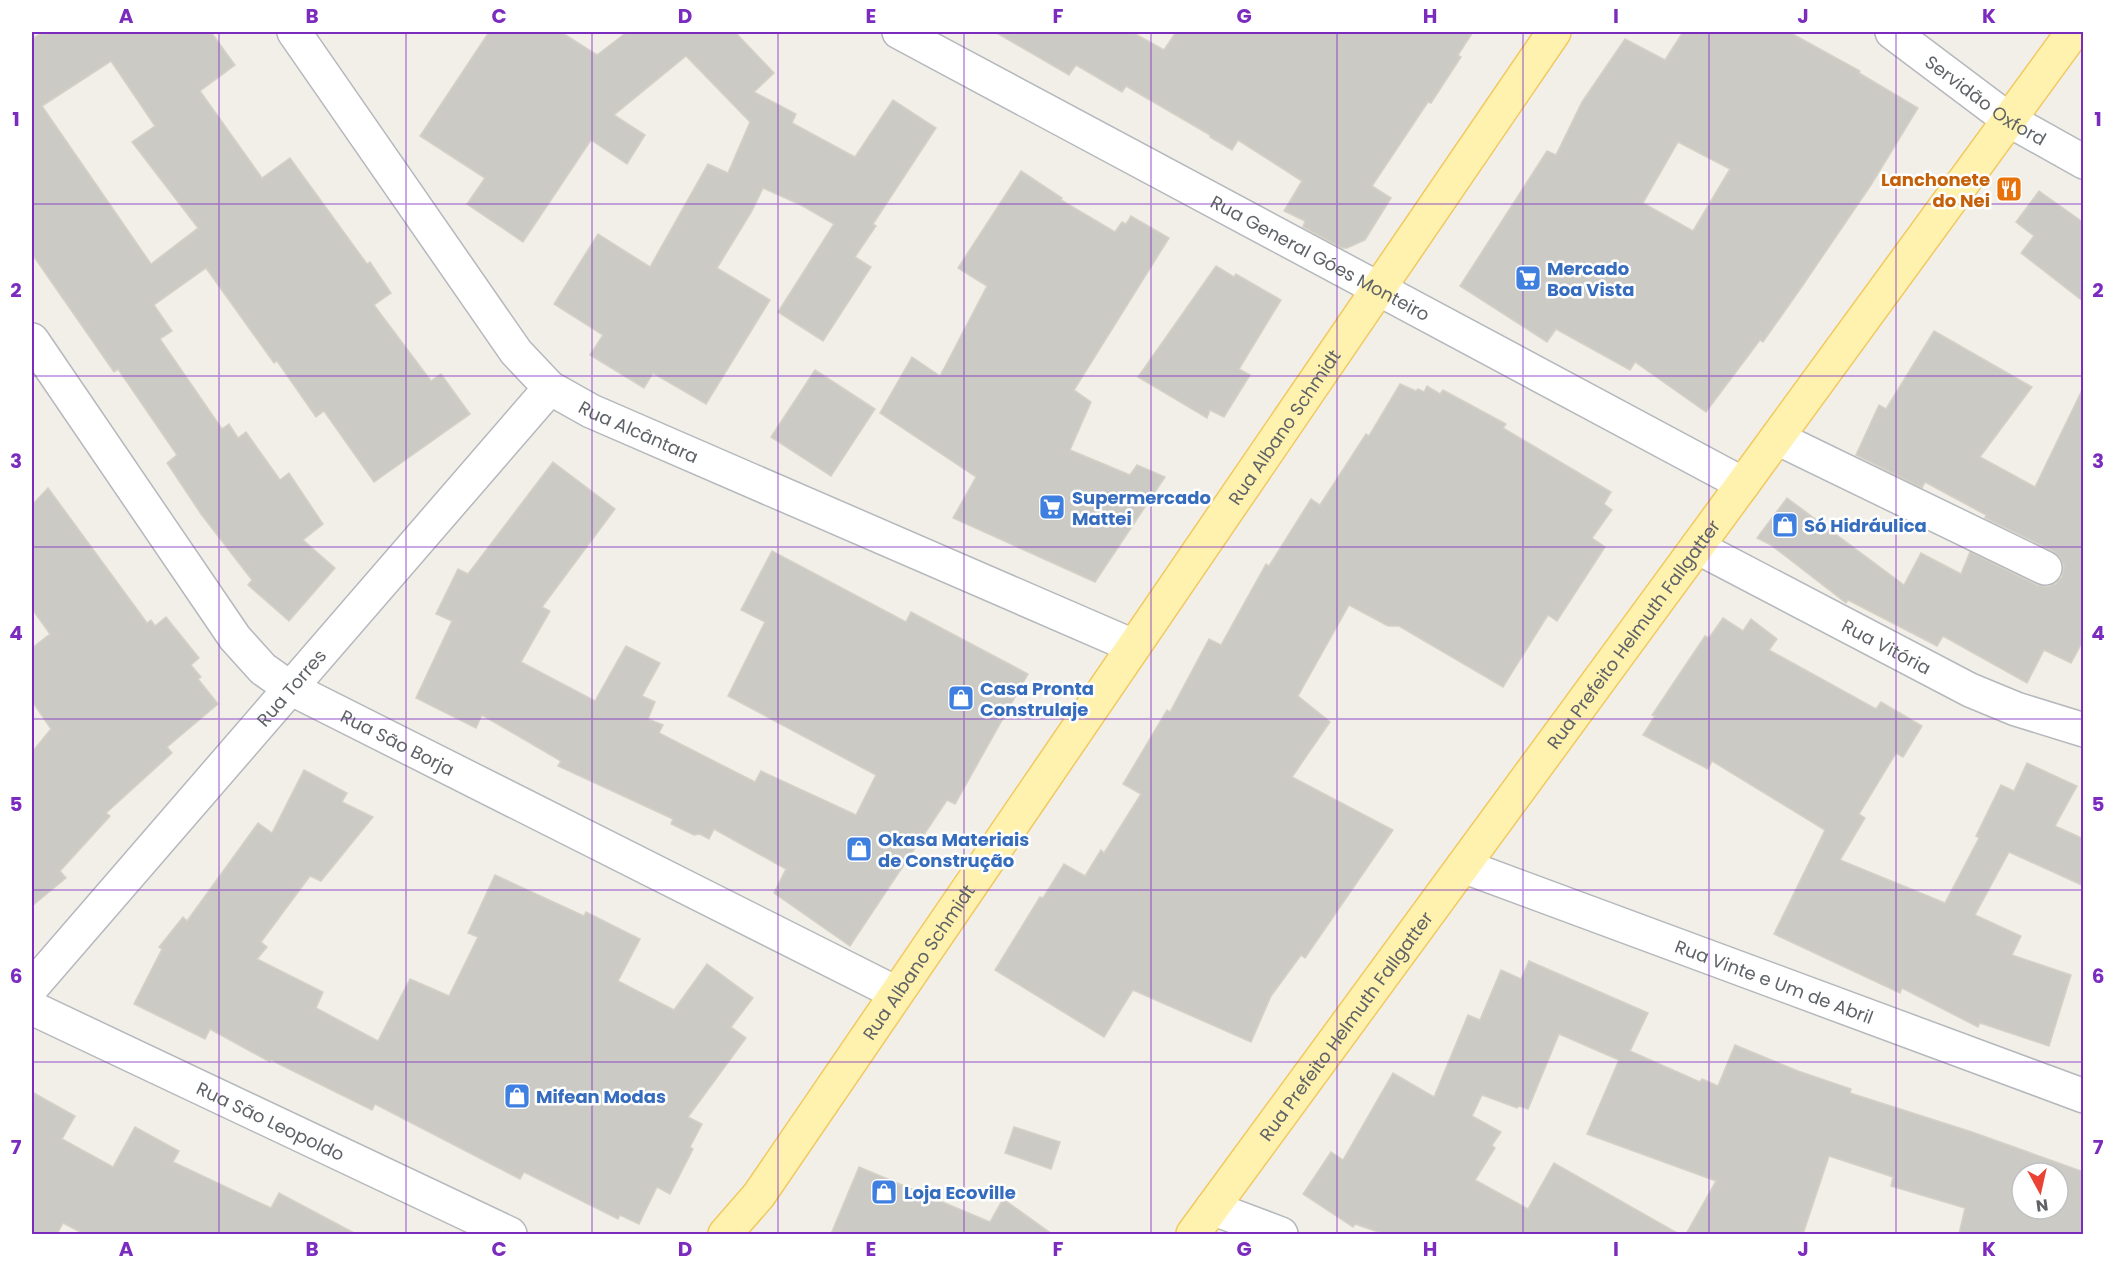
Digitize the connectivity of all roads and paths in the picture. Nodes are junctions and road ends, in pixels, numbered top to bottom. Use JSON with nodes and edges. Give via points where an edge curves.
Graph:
{"nodes":[{"id":1,"x":294,"y":32,"type":"edge"},
{"id":2,"x":899,"y":32,"type":"edge"},
{"id":3,"x":1554,"y":32,"type":"edge"},
{"id":4,"x":1892,"y":32,"type":"edge"},
{"id":5,"x":2073,"y":32,"type":"edge"},
{"id":6,"x":2009,"y":120,"type":"junction"},
{"id":7,"x":2084,"y":162,"type":"edge"},
{"id":8,"x":1377,"y":288,"type":"junction"},
{"id":9,"x":32,"y":340,"type":"edge"},
{"id":10,"x":550,"y":388,"type":"junction"},
{"id":11,"x":1777,"y":438,"type":"junction"},
{"id":12,"x":1743,"y":484,"type":"junction"},
{"id":13,"x":1697,"y":547,"type":"junction"},
{"id":14,"x":2045,"y":568,"type":"dead end"},
{"id":15,"x":1133,"y":646,"type":"junction"},
{"id":16,"x":290,"y":688,"type":"junction"},
{"id":17,"x":2084,"y":730,"type":"edge"},
{"id":18,"x":1463,"y":866,"type":"junction"},
{"id":19,"x":32,"y":987,"type":"edge"},
{"id":20,"x":896,"y":993,"type":"junction"},
{"id":21,"x":32,"y":1008,"type":"edge"},
{"id":22,"x":2084,"y":1096,"type":"edge"},
{"id":23,"x":1212,"y":1208,"type":"junction"},
{"id":24,"x":510,"y":1234,"type":"edge"},
{"id":25,"x":725,"y":1234,"type":"edge"},
{"id":26,"x":1193,"y":1234,"type":"edge"},
{"id":27,"x":1281,"y":1234,"type":"edge"}],
"edges":[{"from":1,"to":10,"type":"street","name":"Rua Alcântara","via":[[516,352]]},
{"from":2,"to":8,"type":"street","name":"Rua General Góes Monteiro"},
{"from":3,"to":8,"type":"main road","name":"Rua Albano Schmidt"},
{"from":4,"to":6,"type":"street","name":"Servidão Oxford"},
{"from":5,"to":6,"type":"main road","name":"Rua Prefeito Helmuth Fallgatter"},
{"from":6,"to":7,"type":"street","name":"Servidão Oxford"},
{"from":6,"to":11,"type":"main road","name":"Rua Prefeito Helmuth Fallgatter"},
{"from":8,"to":12,"type":"street","name":"Rua General Góes Monteiro"},
{"from":8,"to":15,"type":"main road","name":"Rua Albano Schmidt"},
{"from":9,"to":16,"type":"street","name":"Rua São Borja","via":[[235,638],[263,669]]},
{"from":10,"to":15,"type":"street","name":"Rua Alcântara","via":[[591,411]]},
{"from":10,"to":16,"type":"street","name":"Rua Torres"},
{"from":11,"to":12,"type":"main road","name":"Rua Prefeito Helmuth Fallgatter"},
{"from":11,"to":14,"type":"street"},
{"from":12,"to":13,"type":"main road","name":"Rua Prefeito Helmuth Fallgatter"},
{"from":13,"to":17,"type":"street","name":"Rua Vitória","via":[[1970,690]]},
{"from":13,"to":18,"type":"main road","name":"Rua Prefeito Helmuth Fallgatter"},
{"from":15,"to":20,"type":"main road","name":"Rua Albano Schmidt"},
{"from":16,"to":19,"type":"street","name":"Rua Torres"},
{"from":16,"to":20,"type":"street","name":"Rua São Borja"},
{"from":18,"to":22,"type":"street","name":"Rua Vinte e Um de Abril"},
{"from":18,"to":23,"type":"main road","name":"Rua Prefeito Helmuth Fallgatter"},
{"from":20,"to":25,"type":"main road","name":"Rua Albano Schmidt","via":[[759,1195]]},
{"from":21,"to":24,"type":"street","name":"Rua São Leopoldo"},
{"from":23,"to":26,"type":"main road","name":"Rua Prefeito Helmuth Fallgatter"},
{"from":23,"to":27,"type":"street"}]}
